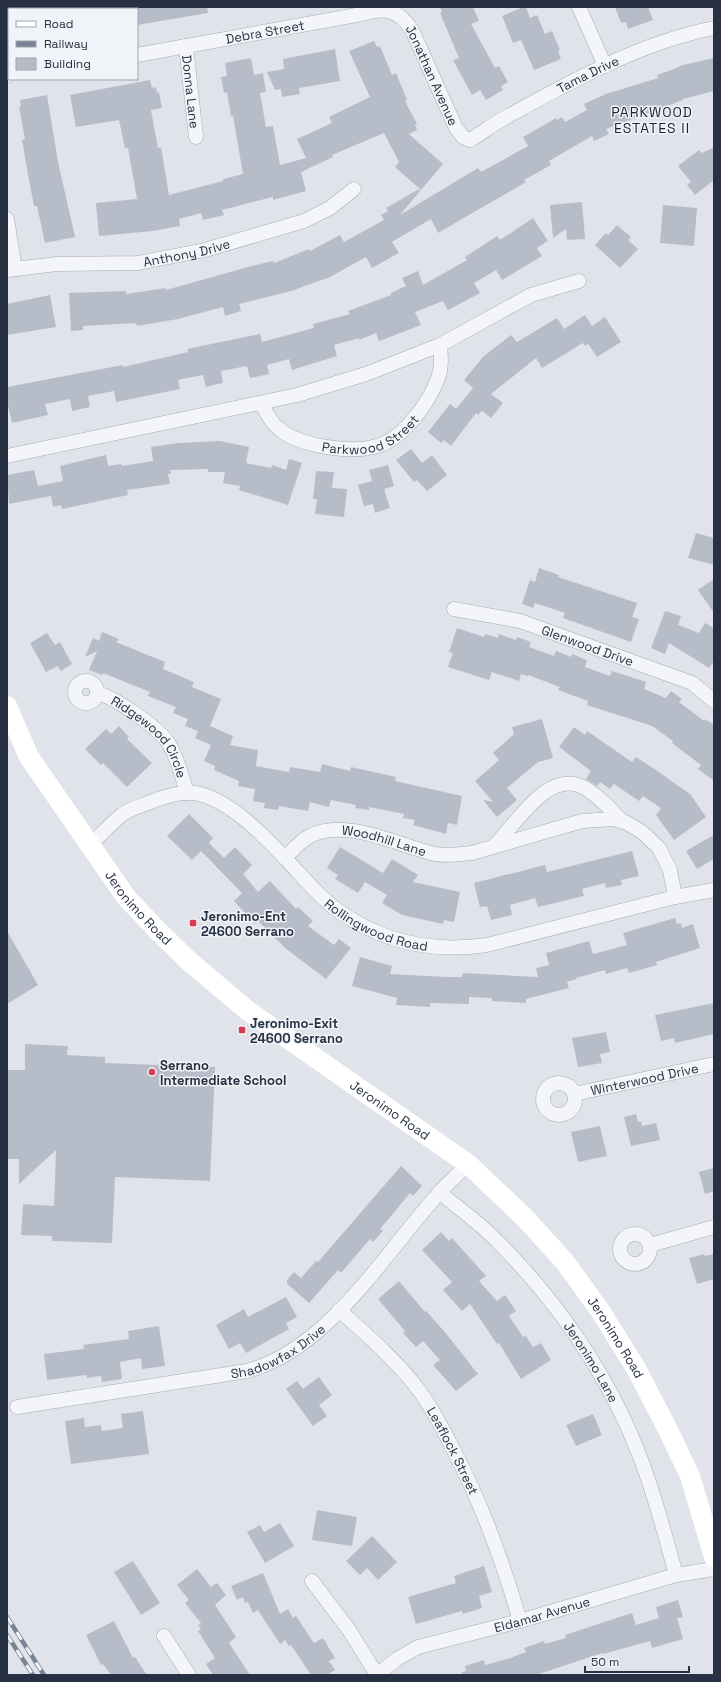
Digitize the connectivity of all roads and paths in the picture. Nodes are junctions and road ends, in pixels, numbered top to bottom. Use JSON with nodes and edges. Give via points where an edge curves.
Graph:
{"nodes":[{"id":1,"x":579,"y":7,"type":"edge"},
{"id":2,"x":392,"y":12,"type":"joint"},
{"id":3,"x":714,"y":28,"type":"edge"},
{"id":4,"x":186,"y":46,"type":"junction"},
{"id":5,"x":138,"y":55,"type":"edge"},
{"id":6,"x":604,"y":66,"type":"junction"},
{"id":7,"x":196,"y":137,"type":"dead end"},
{"id":8,"x":470,"y":140,"type":"joint"},
{"id":9,"x":354,"y":188,"type":"dead end"},
{"id":10,"x":7,"y":219,"type":"edge"},
{"id":11,"x":11,"y":270,"type":"edge"},
{"id":12,"x":579,"y":280,"type":"dead end"},
{"id":13,"x":440,"y":345,"type":"junction"},
{"id":14,"x":261,"y":403,"type":"junction"},
{"id":15,"x":7,"y":456,"type":"edge"},
{"id":16,"x":454,"y":609,"type":"dead end"},
{"id":17,"x":97,"y":693,"type":"dead end"},
{"id":18,"x":714,"y":701,"type":"edge"},
{"id":19,"x":7,"y":706,"type":"edge"},
{"id":20,"x":187,"y":793,"type":"junction"},
{"id":21,"x":622,"y":821,"type":"junction"},
{"id":22,"x":90,"y":845,"type":"junction"},
{"id":23,"x":493,"y":847,"type":"junction"},
{"id":24,"x":286,"y":858,"type":"junction"},
{"id":25,"x":714,"y":890,"type":"edge"},
{"id":26,"x":675,"y":897,"type":"junction"},
{"id":27,"x":714,"y":1064,"type":"edge"},
{"id":28,"x":574,"y":1094,"type":"dead end"},
{"id":29,"x":468,"y":1164,"type":"junction"},
{"id":30,"x":439,"y":1192,"type":"junction"},
{"id":31,"x":714,"y":1227,"type":"edge"},
{"id":32,"x":650,"y":1244,"type":"dead end"},
{"id":33,"x":340,"y":1310,"type":"junction"},
{"id":34,"x":17,"y":1407,"type":"dead end"},
{"id":35,"x":714,"y":1557,"type":"edge"},
{"id":36,"x":714,"y":1569,"type":"edge"},
{"id":37,"x":676,"y":1575,"type":"junction"},
{"id":38,"x":312,"y":1581,"type":"dead end"},
{"id":39,"x":520,"y":1621,"type":"junction"},
{"id":40,"x":164,"y":1636,"type":"dead end"},
{"id":41,"x":188,"y":1675,"type":"edge"},
{"id":42,"x":377,"y":1675,"type":"edge"}],
"edges":[{"from":1,"to":6,"type":"street"},
{"from":2,"to":4,"type":"street","name":"Debra Street","via":[[378,9]]},
{"from":2,"to":8,"type":"street","name":"Jonathan Avenue","via":[[404,18],[412,30],[456,128],[463,137]]},
{"from":3,"to":6,"type":"street","name":"Tama Drive","via":[[652,45]]},
{"from":4,"to":5,"type":"street","name":"Debra Street"},
{"from":4,"to":7,"type":"street","name":"Donna Lane"},
{"from":6,"to":8,"type":"street","name":"Tama Drive","via":[[502,119]]},
{"from":9,"to":11,"type":"street","name":"Anthony Drive","via":[[330,208],[304,221],[205,250],[138,263],[57,264]]},
{"from":10,"to":11,"type":"street"},
{"from":12,"to":13,"type":"street","via":[[531,296]]},
{"from":13,"to":14,"type":"street","via":[[366,374]]},
{"from":13,"to":14,"type":"street","name":"Parkwood Street","via":[[442,361],[438,378],[418,415],[392,438],[378,446],[358,449],[322,446],[286,434],[273,424]]},
{"from":14,"to":15,"type":"street"},
{"from":16,"to":18,"type":"street","name":"Glenwood Drive","via":[[520,621],[692,683]]},
{"from":17,"to":20,"type":"street","name":"Ridgewood Circle","via":[[110,696],[160,734],[177,759]]},
{"from":19,"to":22,"type":"main road","name":"Jeronimo Road","via":[[30,757]]},
{"from":20,"to":22,"type":"street","name":"Rollingwood Road","via":[[154,800],[124,814]]},
{"from":20,"to":24,"type":"street","name":"Rollingwood Road","via":[[202,795],[238,814]]},
{"from":21,"to":23,"type":"street","name":"Woodhill Lane","via":[[582,821]]},
{"from":21,"to":23,"type":"street","name":"Woodhill Lane","via":[[591,792],[574,784],[564,783],[537,798]]},
{"from":21,"to":26,"type":"street","name":"Woodhill Lane","via":[[642,832],[659,848],[670,870]]},
{"from":22,"to":29,"type":"main road","name":"Jeronimo Road","via":[[126,897],[190,962],[248,1010]]},
{"from":23,"to":24,"type":"street","name":"Woodhill Lane","via":[[472,853],[437,854],[345,829],[327,830],[305,839]]},
{"from":24,"to":26,"type":"street","name":"Rollingwood Road","via":[[322,897],[349,918],[383,936],[419,946],[487,945]]},
{"from":25,"to":26,"type":"street","name":"Rollingwood Road"},
{"from":27,"to":28,"type":"street","name":"Winterwood Drive"},
{"from":29,"to":30,"type":"street","name":"Shadowfax Drive"},
{"from":29,"to":35,"type":"main road","name":"Jeronimo Road","via":[[525,1218],[565,1262],[601,1312],[637,1370],[690,1476]]},
{"from":30,"to":33,"type":"street","name":"Shadowfax Drive"},
{"from":30,"to":37,"type":"street","name":"Jeronimo Lane","via":[[497,1240],[572,1329],[593,1363],[639,1455],[657,1504]]},
{"from":31,"to":32,"type":"street"},
{"from":33,"to":34,"type":"street","name":"Shadowfax Drive","via":[[308,1340],[264,1367]]},
{"from":33,"to":39,"type":"street","name":"Leaflock Street","via":[[380,1348],[431,1407],[481,1508],[500,1556]]},
{"from":36,"to":37,"type":"street","name":"Eldamar Avenue"},
{"from":37,"to":39,"type":"street","name":"Eldamar Avenue"},
{"from":38,"to":42,"type":"street","via":[[349,1630]]},
{"from":39,"to":42,"type":"street","name":"Eldamar Avenue","via":[[418,1647],[396,1659]]},
{"from":40,"to":41,"type":"street"}]}
